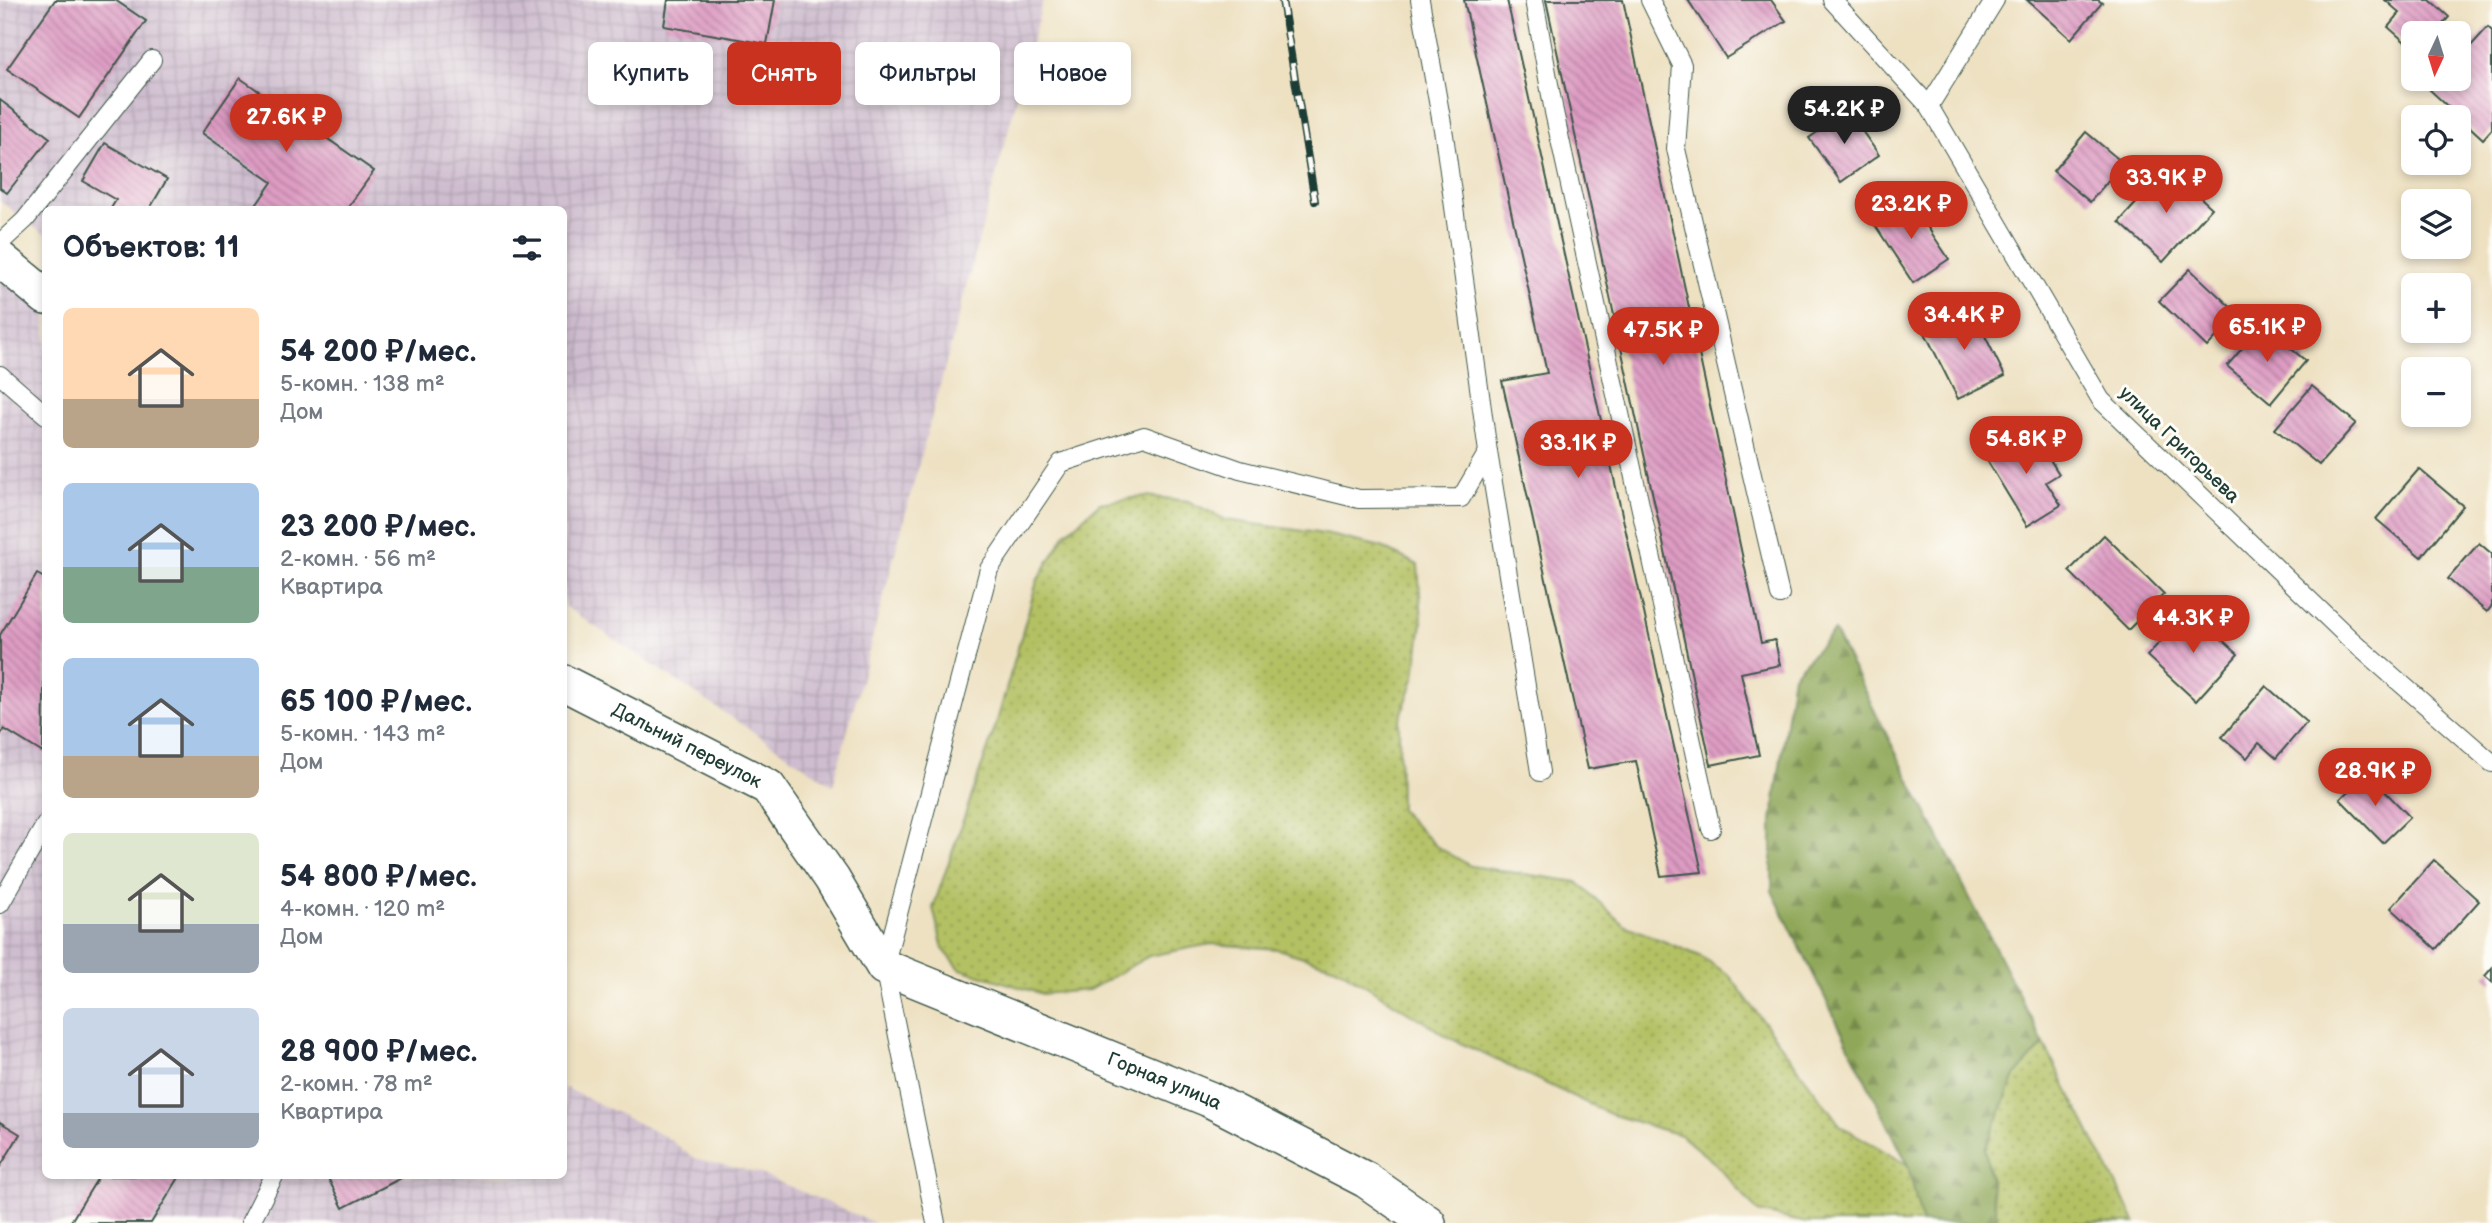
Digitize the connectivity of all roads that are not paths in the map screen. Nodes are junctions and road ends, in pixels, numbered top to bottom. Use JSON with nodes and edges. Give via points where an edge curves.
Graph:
{"nodes":[{"id":1,"x":1419,"y":0,"type":"edge"},
{"id":2,"x":1534,"y":0,"type":"edge"},
{"id":3,"x":1650,"y":0,"type":"edge"},
{"id":4,"x":1832,"y":0,"type":"edge"},
{"id":5,"x":1995,"y":0,"type":"edge"},
{"id":6,"x":152,"y":60,"type":"dead end"},
{"id":7,"x":1929,"y":106,"type":"junction"},
{"id":8,"x":0,"y":243,"type":"edge"},
{"id":9,"x":0,"y":259,"type":"edge"},
{"id":10,"x":42,"y":294,"type":"edge"},
{"id":11,"x":0,"y":375,"type":"edge"},
{"id":12,"x":42,"y":412,"type":"edge"},
{"id":13,"x":1488,"y":452,"type":"junction"},
{"id":14,"x":1780,"y":594,"type":"dead end"},
{"id":15,"x":567,"y":685,"type":"edge"},
{"id":16,"x":2492,"y":763,"type":"edge"},
{"id":17,"x":1540,"y":772,"type":"dead end"},
{"id":18,"x":1711,"y":829,"type":"dead end"},
{"id":19,"x":42,"y":831,"type":"edge"},
{"id":20,"x":0,"y":904,"type":"edge"},
{"id":21,"x":884,"y":967,"type":"junction"},
{"id":22,"x":272,"y":1179,"type":"edge"},
{"id":23,"x":250,"y":1223,"type":"edge"},
{"id":24,"x":936,"y":1223,"type":"edge"},
{"id":25,"x":1428,"y":1223,"type":"edge"}],
"edges":[{"from":1,"to":13,"type":"lane","via":[[1444,135]]},
{"from":2,"to":18,"type":"lane","via":[[1554,112]]},
{"from":3,"to":14,"type":"lane","via":[[1682,65],[1676,149]]},
{"from":4,"to":7,"type":"lane","name":"улица Григорьева"},
{"from":5,"to":7,"type":"lane"},
{"from":6,"to":8,"type":"lane","via":[[25,220]]},
{"from":7,"to":16,"type":"lane","name":"улица Григорьева","via":[[2101,400],[2349,638]]},
{"from":9,"to":10,"type":"street"},
{"from":11,"to":12,"type":"lane"},
{"from":13,"to":17,"type":"lane"},
{"from":13,"to":21,"type":"lane","via":[[1461,498],[1359,499],[1240,470],[1144,436],[1061,463],[989,569]]},
{"from":15,"to":21,"type":"street","name":"Дальний переулок","via":[[768,787],[832,879]]},
{"from":19,"to":20,"type":"lane"},
{"from":21,"to":24,"type":"lane"},
{"from":21,"to":25,"type":"street","name":"Горная улица","via":[[1209,1099],[1366,1180]]},
{"from":22,"to":23,"type":"lane"}]}
